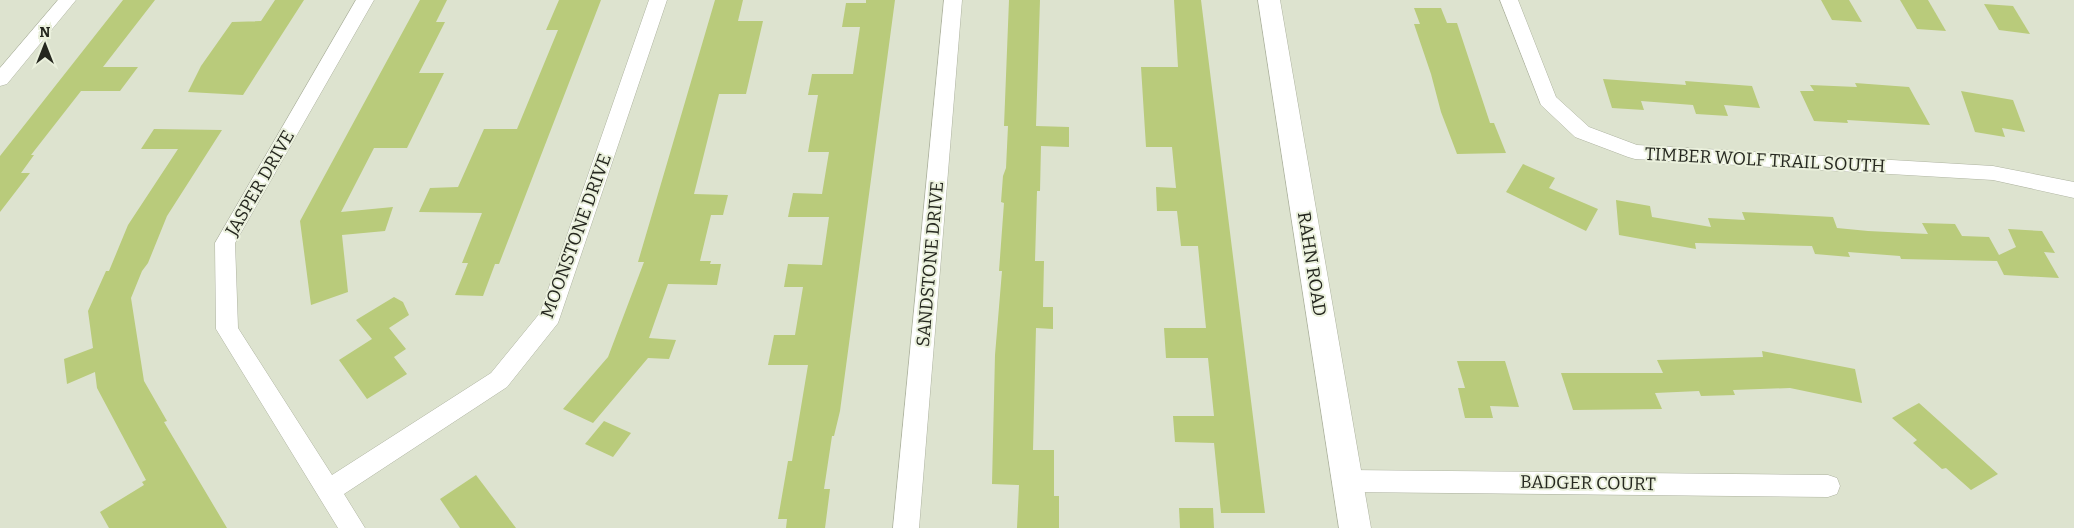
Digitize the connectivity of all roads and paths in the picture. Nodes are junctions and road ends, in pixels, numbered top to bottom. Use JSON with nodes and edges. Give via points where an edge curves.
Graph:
{"nodes":[{"id":1,"x":67,"y":0,"type":"edge"},
{"id":2,"x":365,"y":0,"type":"edge"},
{"id":3,"x":658,"y":0,"type":"edge"},
{"id":4,"x":953,"y":0,"type":"edge"},
{"id":5,"x":1269,"y":0,"type":"edge"},
{"id":6,"x":1509,"y":0,"type":"edge"},
{"id":7,"x":0,"y":80,"type":"edge"},
{"id":8,"x":2074,"y":190,"type":"edge"},
{"id":9,"x":1347,"y":481,"type":"junction"},
{"id":10,"x":1828,"y":486,"type":"dead end"},
{"id":11,"x":328,"y":491,"type":"junction"},
{"id":12,"x":352,"y":528,"type":"edge"},
{"id":13,"x":906,"y":528,"type":"edge"},
{"id":14,"x":1355,"y":528,"type":"edge"}],
"edges":[{"from":1,"to":7,"type":"street"},
{"from":2,"to":11,"type":"street","name":"JASPER DRIVE","via":[[226,243],[227,329]]},
{"from":3,"to":11,"type":"street","name":"MOONSTONE DRIVE","via":[[550,317],[499,380]]},
{"from":4,"to":13,"type":"street","name":"SANDSTONE DRIVE"},
{"from":5,"to":9,"type":"street","name":"RAHN ROAD"},
{"from":6,"to":8,"type":"street","name":"TIMBER WOLF TRAIL SOUTH","via":[[1548,100],[1582,132],[1635,152],[1993,173]]},
{"from":9,"to":10,"type":"street","name":"BADGER COURT"},
{"from":9,"to":14,"type":"street","name":"RAHN ROAD"},
{"from":11,"to":12,"type":"street","name":"JASPER DRIVE"}]}
